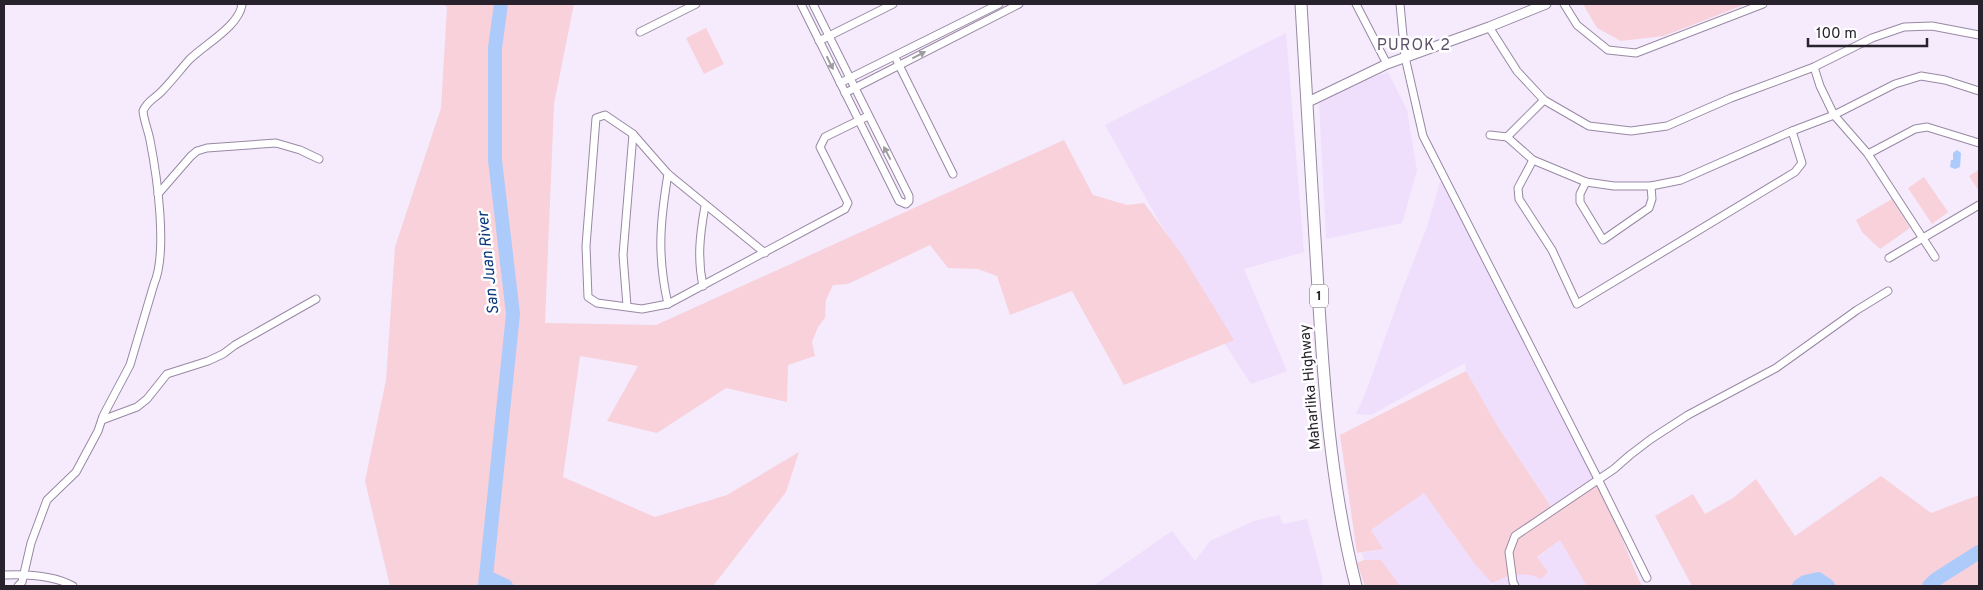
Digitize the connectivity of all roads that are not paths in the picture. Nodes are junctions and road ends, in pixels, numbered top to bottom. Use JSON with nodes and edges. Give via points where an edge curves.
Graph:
{"nodes":[{"id":1,"x":241,"y":4,"type":"edge"},
{"id":2,"x":695,"y":4,"type":"edge"},
{"id":3,"x":800,"y":4,"type":"edge"},
{"id":4,"x":812,"y":4,"type":"edge"},
{"id":5,"x":893,"y":4,"type":"edge"},
{"id":6,"x":998,"y":4,"type":"edge"},
{"id":7,"x":1019,"y":4,"type":"edge"},
{"id":8,"x":1301,"y":4,"type":"edge"},
{"id":9,"x":1356,"y":4,"type":"edge"},
{"id":10,"x":1400,"y":4,"type":"edge"},
{"id":11,"x":1546,"y":4,"type":"edge"},
{"id":12,"x":1564,"y":4,"type":"edge"},
{"id":13,"x":1763,"y":4,"type":"edge"},
{"id":14,"x":1489,"y":27,"type":"junction"},
{"id":15,"x":640,"y":32,"type":"dead end"},
{"id":16,"x":1979,"y":35,"type":"edge"},
{"id":17,"x":829,"y":37,"type":"junction"},
{"id":18,"x":819,"y":42,"type":"junction"},
{"id":19,"x":895,"y":57,"type":"junction"},
{"id":20,"x":1405,"y":57,"type":"junction"},
{"id":21,"x":1386,"y":64,"type":"junction"},
{"id":22,"x":899,"y":65,"type":"junction"},
{"id":23,"x":1814,"y":67,"type":"junction"},
{"id":24,"x":849,"y":79,"type":"junction"},
{"id":25,"x":840,"y":83,"type":"junction"},
{"id":26,"x":854,"y":88,"type":"junction"},
{"id":27,"x":1979,"y":90,"type":"edge"},
{"id":28,"x":845,"y":93,"type":"junction"},
{"id":29,"x":1544,"y":100,"type":"junction"},
{"id":30,"x":1308,"y":102,"type":"junction"},
{"id":31,"x":1834,"y":115,"type":"junction"},
{"id":32,"x":868,"y":116,"type":"junction"},
{"id":33,"x":859,"y":121,"type":"junction"},
{"id":34,"x":1792,"y":130,"type":"junction"},
{"id":35,"x":633,"y":134,"type":"junction"},
{"id":36,"x":1490,"y":135,"type":"dead end"},
{"id":37,"x":1506,"y":137,"type":"junction"},
{"id":38,"x":1979,"y":142,"type":"edge"},
{"id":39,"x":1868,"y":154,"type":"junction"},
{"id":40,"x":319,"y":159,"type":"dead end"},
{"id":41,"x":1533,"y":160,"type":"junction"},
{"id":42,"x":668,"y":174,"type":"junction"},
{"id":43,"x":953,"y":174,"type":"dead end"},
{"id":44,"x":1586,"y":182,"type":"junction"},
{"id":45,"x":1651,"y":186,"type":"junction"},
{"id":46,"x":158,"y":194,"type":"junction"},
{"id":47,"x":1979,"y":205,"type":"edge"},
{"id":48,"x":705,"y":206,"type":"junction"},
{"id":49,"x":1924,"y":239,"type":"junction"},
{"id":50,"x":764,"y":253,"type":"junction"},
{"id":51,"x":1935,"y":257,"type":"dead end"},
{"id":52,"x":1889,"y":258,"type":"dead end"},
{"id":53,"x":703,"y":286,"type":"junction"},
{"id":54,"x":1888,"y":291,"type":"dead end"},
{"id":55,"x":316,"y":299,"type":"dead end"},
{"id":56,"x":668,"y":304,"type":"junction"},
{"id":57,"x":627,"y":306,"type":"junction"},
{"id":58,"x":102,"y":420,"type":"junction"},
{"id":59,"x":1598,"y":479,"type":"junction"},
{"id":60,"x":24,"y":574,"type":"junction"},
{"id":61,"x":4,"y":575,"type":"edge"},
{"id":62,"x":1647,"y":578,"type":"dead end"},
{"id":63,"x":18,"y":586,"type":"edge"},
{"id":64,"x":73,"y":586,"type":"edge"},
{"id":65,"x":1356,"y":586,"type":"edge"},
{"id":66,"x":1515,"y":586,"type":"edge"}],
"edges":[{"from":1,"to":46,"type":"street","via":[[241,13],[234,21],[190,59],[160,94],[147,102],[143,111]]},
{"from":2,"to":15,"type":"street"},
{"from":3,"to":18,"type":"street"},
{"from":4,"to":17,"type":"street"},
{"from":5,"to":17,"type":"street"},
{"from":6,"to":19,"type":"street"},
{"from":22,"to":7,"type":"street","one_way":true},
{"from":8,"to":30,"type":"highway","name":"Maharlika Highway","number":"1"},
{"from":9,"to":21,"type":"street"},
{"from":10,"to":20,"type":"street"},
{"from":11,"to":14,"type":"street"},
{"from":12,"to":13,"type":"street","via":[[1577,25],[1608,50],[1636,52]]},
{"from":14,"to":20,"type":"street"},
{"from":14,"to":29,"type":"street","via":[[1517,71]]},
{"from":16,"to":23,"type":"street","via":[[1932,26],[1904,27],[1872,38]]},
{"from":17,"to":18,"type":"street"},
{"from":17,"to":24,"type":"street"},
{"from":18,"to":25,"type":"street","one_way":true},
{"from":19,"to":22,"type":"street"},
{"from":19,"to":24,"type":"street"},
{"from":20,"to":21,"type":"street"},
{"from":20,"to":59,"type":"street","via":[[1423,136]]},
{"from":21,"to":30,"type":"street"},
{"from":22,"to":26,"type":"street"},
{"from":22,"to":43,"type":"street"},
{"from":23,"to":29,"type":"street","via":[[1667,126],[1631,131],[1589,126]]},
{"from":23,"to":31,"type":"street"},
{"from":24,"to":25,"type":"street"},
{"from":24,"to":26,"type":"street"},
{"from":25,"to":28,"type":"street"},
{"from":26,"to":28,"type":"street"},
{"from":26,"to":32,"type":"street"},
{"from":27,"to":31,"type":"street","via":[[1921,76],[1895,84]]},
{"from":28,"to":33,"type":"street"},
{"from":29,"to":37,"type":"street"},
{"from":30,"to":65,"type":"highway","name":"Maharlika Highway","number":"1","via":[[1324,391],[1339,508]]},
{"from":31,"to":34,"type":"street"},
{"from":31,"to":39,"type":"street"},
{"from":32,"to":33,"type":"street"},
{"from":33,"to":32,"type":"street","one_way":true,"via":[[899,201],[906,204],[909,196]]},
{"from":33,"to":50,"type":"street","via":[[825,137],[820,147],[848,203],[845,208]]},
{"from":34,"to":41,"type":"street","via":[[1802,164],[1795,172],[1577,304],[1552,250],[1519,200],[1518,188]]},
{"from":34,"to":45,"type":"street","via":[[1681,180]]},
{"from":35,"to":42,"type":"street"},
{"from":35,"to":57,"type":"street","via":[[623,255]]},
{"from":35,"to":57,"type":"street","via":[[605,115],[596,118],[586,246],[588,297],[598,303]]},
{"from":36,"to":37,"type":"street"},
{"from":37,"to":41,"type":"street"},
{"from":38,"to":39,"type":"street","via":[[1927,127],[1915,129]]},
{"from":39,"to":49,"type":"street"},
{"from":40,"to":46,"type":"street","via":[[276,143],[207,148],[190,156]]},
{"from":41,"to":44,"type":"street"},
{"from":42,"to":48,"type":"street"},
{"from":42,"to":56,"type":"street","via":[[659,244]]},
{"from":44,"to":45,"type":"street"},
{"from":44,"to":45,"type":"street","via":[[1580,202],[1603,240],[1649,208]]},
{"from":46,"to":58,"type":"street","via":[[160,272],[130,365]]},
{"from":47,"to":49,"type":"street"},
{"from":48,"to":50,"type":"street"},
{"from":48,"to":53,"type":"street","via":[[699,240]]},
{"from":49,"to":51,"type":"street"},
{"from":49,"to":52,"type":"street"},
{"from":50,"to":53,"type":"street"},
{"from":53,"to":56,"type":"street"},
{"from":54,"to":59,"type":"street","via":[[1776,368],[1688,415]]},
{"from":55,"to":58,"type":"street","via":[[223,354],[168,374],[137,407]]},
{"from":56,"to":57,"type":"street","via":[[642,309]]},
{"from":58,"to":60,"type":"street","via":[[76,472],[47,500],[31,543]]},
{"from":59,"to":62,"type":"street"},
{"from":59,"to":66,"type":"street","via":[[1515,536],[1509,552]]},
{"from":60,"to":61,"type":"street"},
{"from":60,"to":63,"type":"street"},
{"from":60,"to":64,"type":"street"}]}
